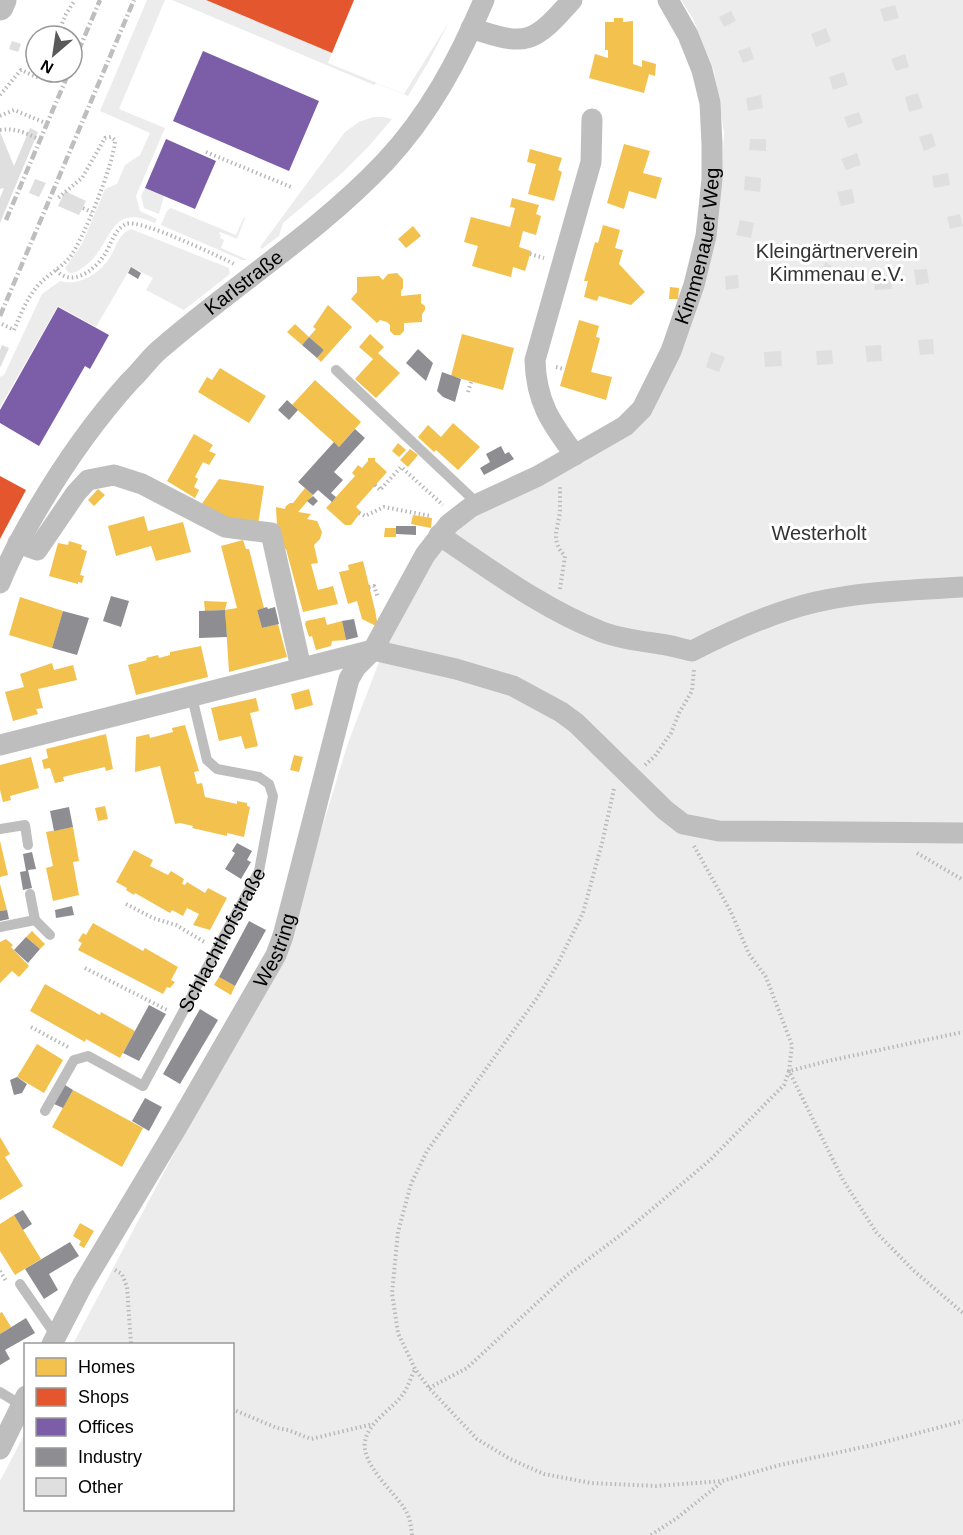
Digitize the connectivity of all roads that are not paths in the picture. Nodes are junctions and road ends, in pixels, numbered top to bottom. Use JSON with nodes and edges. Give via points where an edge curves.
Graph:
{"nodes":[{"id":1,"x":3,"y":0,"type":"edge"},
{"id":2,"x":484,"y":0,"type":"edge"},
{"id":3,"x":572,"y":0,"type":"edge"},
{"id":4,"x":668,"y":0,"type":"edge"},
{"id":5,"x":0,"y":7,"type":"edge"},
{"id":6,"x":471,"y":28,"type":"junction"},
{"id":7,"x":592,"y":119,"type":"dead end"},
{"id":8,"x":336,"y":370,"type":"dead end"},
{"id":9,"x":566,"y":460,"type":"junction"},
{"id":10,"x":478,"y":504,"type":"junction"},
{"id":11,"x":439,"y":529,"type":"junction"},
{"id":12,"x":18,"y":543,"type":"junction"},
{"id":13,"x":0,"y":583,"type":"edge"},
{"id":14,"x":963,"y":587,"type":"edge"},
{"id":15,"x":373,"y":650,"type":"junction"},
{"id":16,"x":301,"y":668,"type":"junction"},
{"id":17,"x":192,"y":697,"type":"junction"},
{"id":18,"x":0,"y":745,"type":"edge"},
{"id":19,"x":0,"y":829,"type":"edge"},
{"id":20,"x":963,"y":833,"type":"edge"},
{"id":21,"x":28,"y":845,"type":"dead end"},
{"id":22,"x":30,"y":894,"type":"dead end"},
{"id":23,"x":35,"y":920,"type":"junction"},
{"id":24,"x":0,"y":927,"type":"edge"},
{"id":25,"x":50,"y":935,"type":"dead end"},
{"id":26,"x":45,"y":1111,"type":"dead end"},
{"id":27,"x":20,"y":1284,"type":"dead end"},
{"id":28,"x":54,"y":1340,"type":"edge"},
{"id":29,"x":0,"y":1392,"type":"edge"},
{"id":30,"x":23,"y":1400,"type":"edge"},
{"id":31,"x":0,"y":1449,"type":"edge"}],
"edges":[{"from":1,"to":5,"type":"street"},
{"from":2,"to":6,"type":"street","name":"Karlstraße"},
{"from":3,"to":6,"type":"street","via":[[533,37],[518,40]]},
{"from":4,"to":9,"type":"street","name":"Kimmenauer Weg","via":[[695,52],[710,103],[712,179],[706,236],[682,322],[642,409],[619,430]]},
{"from":6,"to":12,"type":"street","name":"Karlstraße","via":[[433,99],[385,161],[329,214],[157,352],[108,405],[51,486]]},
{"from":7,"to":9,"type":"street","via":[[591,162],[535,360],[542,405],[556,429]]},
{"from":8,"to":10,"type":"lane"},
{"from":9,"to":10,"type":"street","name":"Kimmenauer Weg"},
{"from":10,"to":11,"type":"street","name":"Kimmenauer Weg"},
{"from":11,"to":14,"type":"street","via":[[510,583],[601,632],[692,651],[724,634],[816,602]]},
{"from":11,"to":15,"type":"street","name":"Westring"},
{"from":12,"to":13,"type":"street","name":"Karlstraße"},
{"from":12,"to":16,"type":"street","via":[[37,550],[88,480],[114,475],[142,484],[225,527],[271,533]]},
{"from":15,"to":16,"type":"street"},
{"from":15,"to":20,"type":"street","via":[[513,686],[569,718],[683,824],[719,831]]},
{"from":15,"to":28,"type":"street","name":"Westring","via":[[349,680],[276,955]]},
{"from":16,"to":17,"type":"street"},
{"from":17,"to":18,"type":"street"},
{"from":17,"to":26,"type":"lane","name":"Schlachthofstraße","via":[[207,760],[217,769],[259,777],[269,784],[273,796],[259,871],[143,1086],[88,1056],[74,1060]]},
{"from":19,"to":21,"type":"lane","via":[[25,825]]},
{"from":22,"to":23,"type":"lane"},
{"from":23,"to":24,"type":"lane"},
{"from":23,"to":25,"type":"lane"},
{"from":27,"to":28,"type":"lane"},
{"from":29,"to":30,"type":"lane"},
{"from":30,"to":31,"type":"street"}]}
